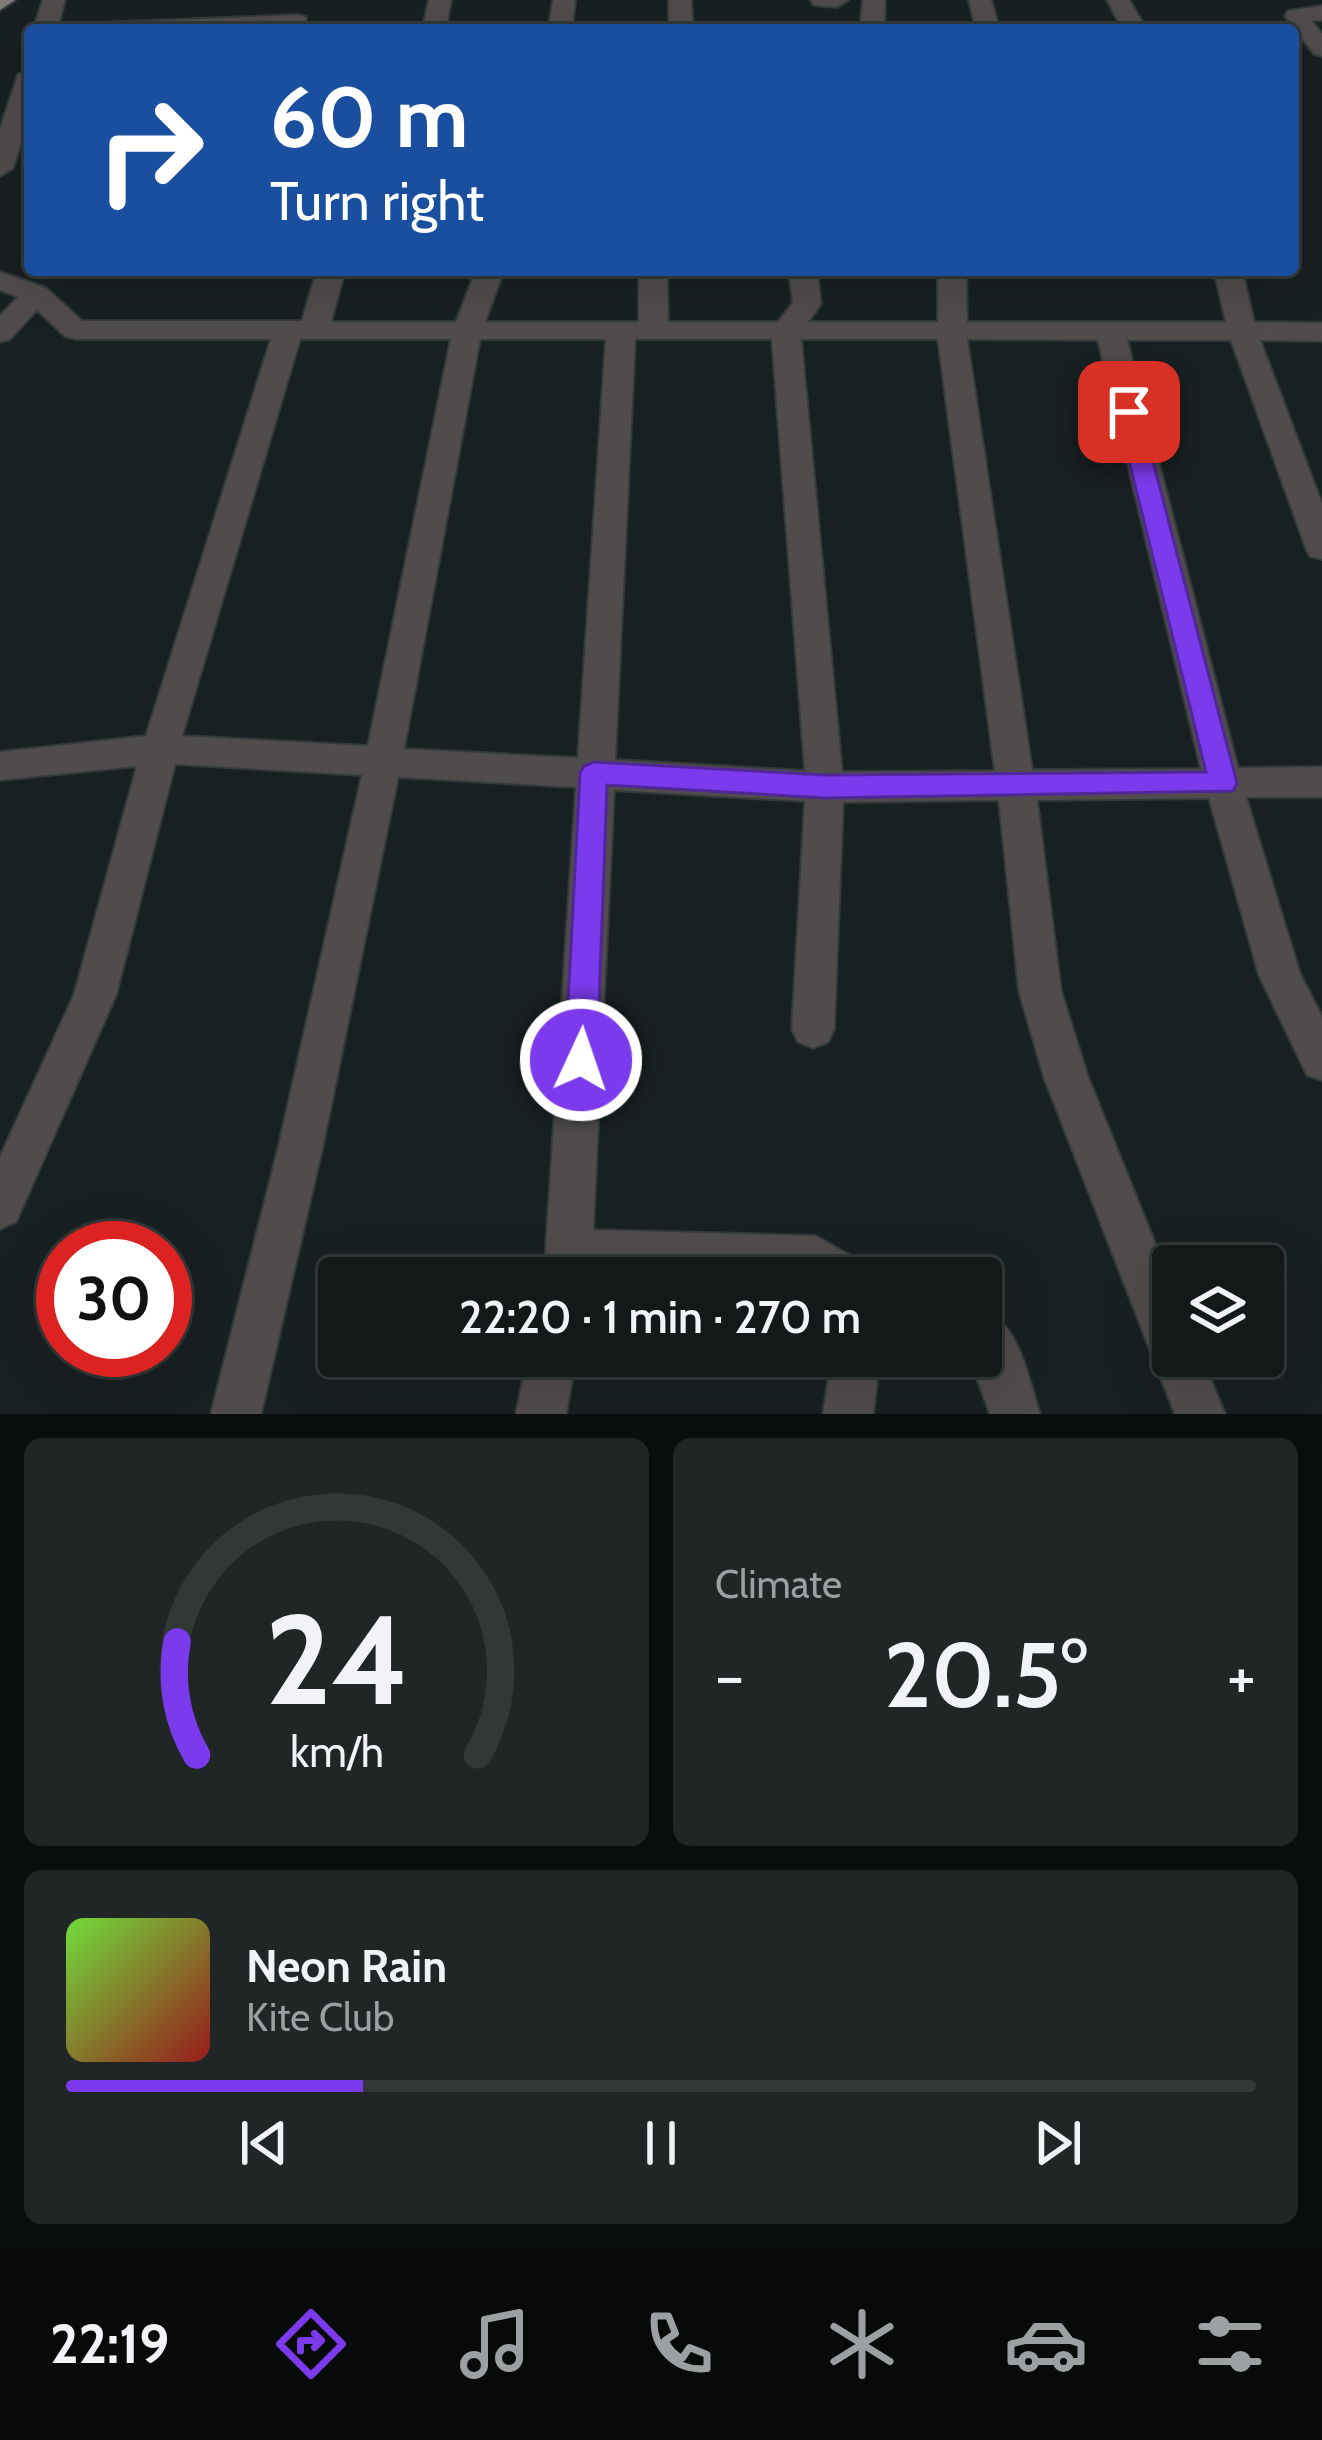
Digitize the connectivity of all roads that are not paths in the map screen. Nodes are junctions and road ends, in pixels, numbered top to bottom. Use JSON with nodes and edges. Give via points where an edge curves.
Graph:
{"nodes":[{"id":1,"x":822,"y":0,"type":"edge"},
{"id":2,"x":837,"y":0,"type":"edge"},
{"id":3,"x":1322,"y":13,"type":"edge"},
{"id":4,"x":301,"y":17,"type":"edge"},
{"id":5,"x":213,"y":24,"type":"edge"},
{"id":6,"x":1322,"y":49,"type":"edge"},
{"id":7,"x":24,"y":93,"type":"edge"},
{"id":8,"x":0,"y":167,"type":"edge"},
{"id":9,"x":329,"y":276,"type":"edge"},
{"id":10,"x":488,"y":276,"type":"edge"},
{"id":11,"x":652,"y":276,"type":"edge"},
{"id":12,"x":804,"y":276,"type":"edge"},
{"id":13,"x":952,"y":276,"type":"edge"},
{"id":14,"x":1229,"y":276,"type":"edge"},
{"id":15,"x":0,"y":280,"type":"edge"},
{"id":16,"x":36,"y":294,"type":"junction"},
{"id":17,"x":301,"y":331,"type":"junction"},
{"id":18,"x":467,"y":331,"type":"junction"},
{"id":19,"x":954,"y":331,"type":"junction"},
{"id":20,"x":1110,"y":331,"type":"junction"},
{"id":21,"x":1242,"y":331,"type":"junction"},
{"id":22,"x":638,"y":332,"type":"junction"},
{"id":23,"x":786,"y":332,"type":"junction"},
{"id":24,"x":1322,"y":332,"type":"edge"},
{"id":25,"x":0,"y":333,"type":"edge"},
{"id":26,"x":1322,"y":548,"type":"edge"},
{"id":27,"x":160,"y":749,"type":"junction"},
{"id":28,"x":385,"y":762,"type":"junction"},
{"id":29,"x":0,"y":766,"type":"edge"},
{"id":30,"x":594,"y":773,"type":"junction"},
{"id":31,"x":1322,"y":782,"type":"edge"},
{"id":32,"x":1223,"y":783,"type":"junction"},
{"id":33,"x":1016,"y":785,"type":"junction"},
{"id":34,"x":825,"y":787,"type":"junction"},
{"id":35,"x":813,"y":1029,"type":"dead end"},
{"id":36,"x":1322,"y":1061,"type":"edge"},
{"id":37,"x":0,"y":1207,"type":"edge"},
{"id":38,"x":570,"y":1257,"type":"edge"},
{"id":39,"x":1152,"y":1294,"type":"edge"},
{"id":40,"x":1002,"y":1372,"type":"edge"},
{"id":41,"x":548,"y":1377,"type":"edge"},
{"id":42,"x":853,"y":1377,"type":"edge"},
{"id":43,"x":1185,"y":1377,"type":"edge"},
{"id":44,"x":236,"y":1414,"type":"edge"},
{"id":45,"x":541,"y":1414,"type":"edge"},
{"id":46,"x":848,"y":1414,"type":"edge"},
{"id":47,"x":1016,"y":1414,"type":"edge"},
{"id":48,"x":1200,"y":1414,"type":"edge"}],
"edges":[{"from":1,"to":2,"type":"street"},
{"from":3,"to":6,"type":"street","via":[[1296,16]]},
{"from":4,"to":5,"type":"street"},
{"from":7,"to":8,"type":"street"},
{"from":9,"to":17,"type":"street"},
{"from":10,"to":18,"type":"street"},
{"from":11,"to":22,"type":"street"},
{"from":12,"to":23,"type":"street","via":[[807,304]]},
{"from":13,"to":19,"type":"street"},
{"from":14,"to":21,"type":"street"},
{"from":15,"to":16,"type":"street"},
{"from":16,"to":17,"type":"street","via":[[75,330]]},
{"from":16,"to":25,"type":"street"},
{"from":17,"to":18,"type":"street"},
{"from":17,"to":27,"type":"street"},
{"from":18,"to":22,"type":"street"},
{"from":18,"to":28,"type":"street"},
{"from":19,"to":20,"type":"street"},
{"from":19,"to":23,"type":"street"},
{"from":19,"to":33,"type":"street"},
{"from":20,"to":21,"type":"street"},
{"from":20,"to":32,"type":"street"},
{"from":21,"to":24,"type":"street"},
{"from":21,"to":26,"type":"street"},
{"from":22,"to":23,"type":"street"},
{"from":22,"to":30,"type":"street"},
{"from":23,"to":34,"type":"street"},
{"from":27,"to":28,"type":"street"},
{"from":27,"to":29,"type":"street"},
{"from":27,"to":37,"type":"street","via":[[95,995]]},
{"from":28,"to":30,"type":"street"},
{"from":28,"to":44,"type":"street"},
{"from":30,"to":34,"type":"street"},
{"from":30,"to":38,"type":"street"},
{"from":31,"to":32,"type":"street"},
{"from":32,"to":33,"type":"street"},
{"from":32,"to":36,"type":"street","via":[[1280,975]]},
{"from":33,"to":34,"type":"street"},
{"from":33,"to":39,"type":"street","via":[[1040,991]]},
{"from":34,"to":35,"type":"street"},
{"from":40,"to":47,"type":"street"},
{"from":41,"to":45,"type":"street"},
{"from":42,"to":46,"type":"street"},
{"from":43,"to":48,"type":"street"}]}
